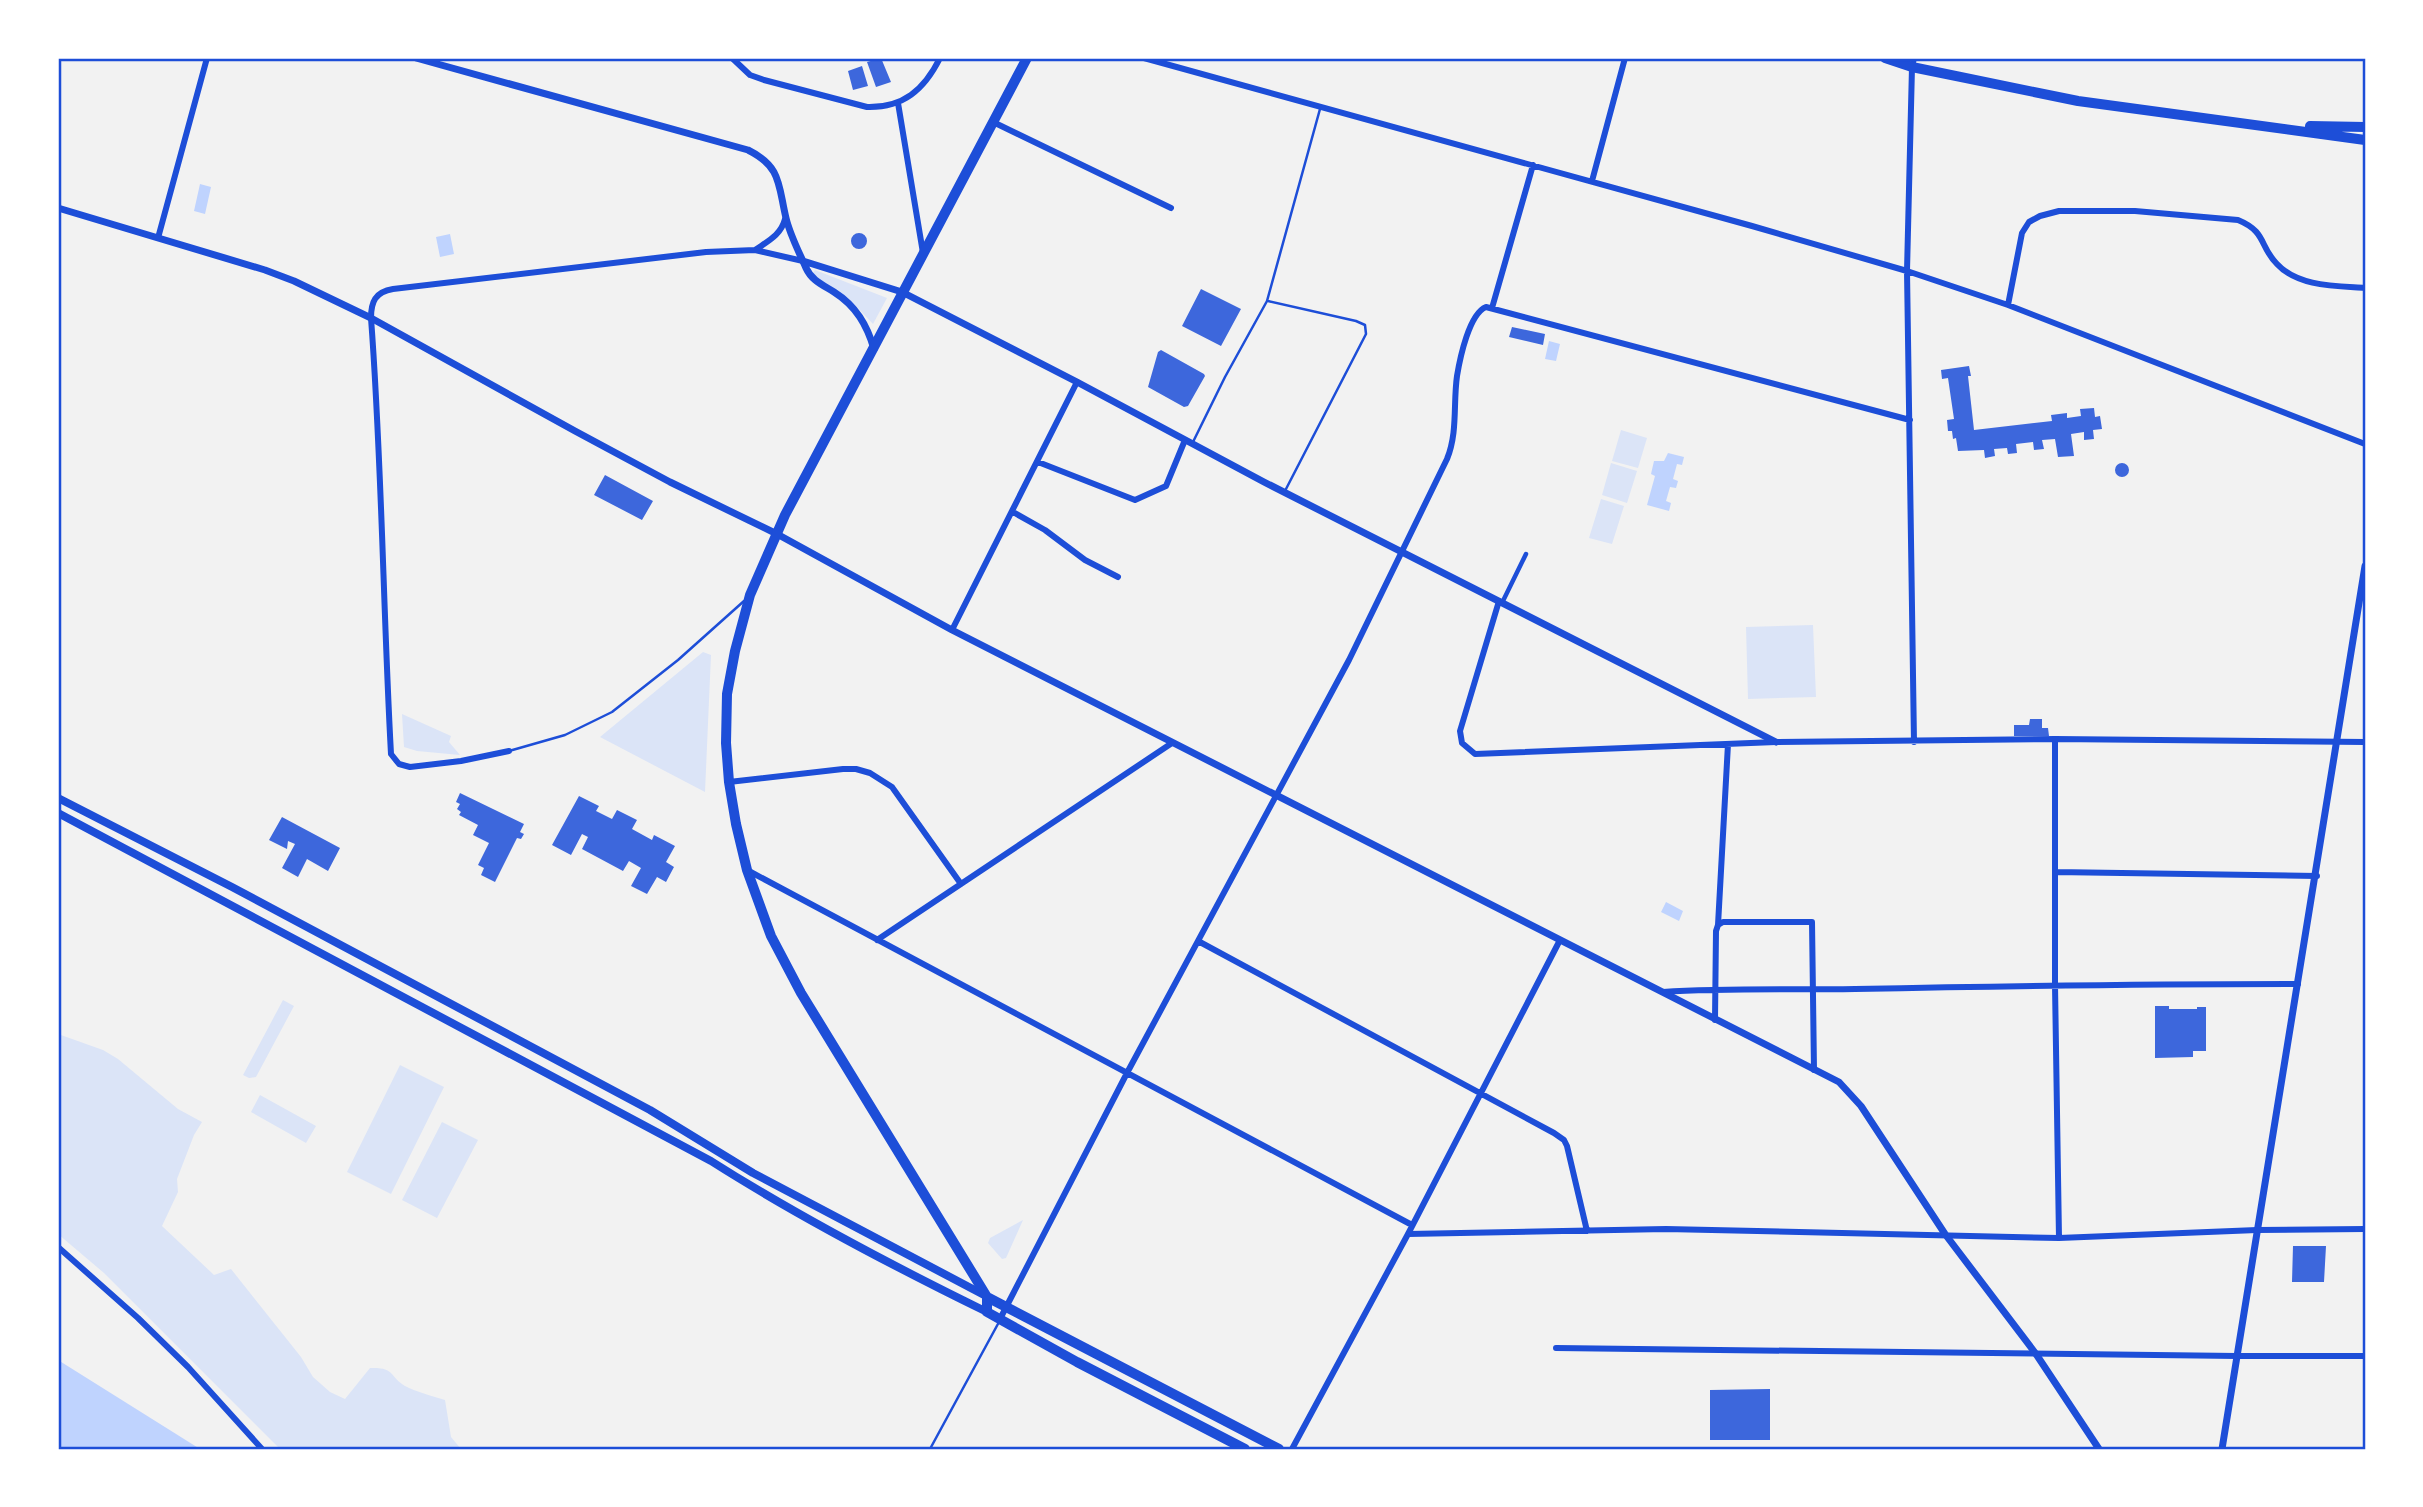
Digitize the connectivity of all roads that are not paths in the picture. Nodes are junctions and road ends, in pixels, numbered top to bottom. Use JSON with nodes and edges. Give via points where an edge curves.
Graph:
{"nodes":[{"id":1,"x":207,"y":58,"type":"edge"},
{"id":2,"x":416,"y":58,"type":"edge"},
{"id":3,"x":732,"y":58,"type":"edge"},
{"id":4,"x":940,"y":58,"type":"edge"},
{"id":5,"x":1027,"y":58,"type":"edge"},
{"id":6,"x":1144,"y":58,"type":"edge"},
{"id":7,"x":1625,"y":58,"type":"edge"},
{"id":8,"x":1885,"y":58,"type":"edge"},
{"id":9,"x":1913,"y":62,"type":"edge"},
{"id":10,"x":898,"y":103,"type":"junction"},
{"id":11,"x":1321,"y":107,"type":"junction"},
{"id":12,"x":993,"y":122,"type":"junction"},
{"id":13,"x":2275,"y":126,"type":"junction"},
{"id":14,"x":2365,"y":127,"type":"edge"},
{"id":15,"x":2365,"y":140,"type":"edge"},
{"id":16,"x":1533,"y":165,"type":"junction"},
{"id":17,"x":1592,"y":181,"type":"junction"},
{"id":18,"x":58,"y":208,"type":"edge"},
{"id":19,"x":1171,"y":208,"type":"dead end"},
{"id":20,"x":786,"y":217,"type":"junction"},
{"id":21,"x":158,"y":238,"type":"junction"},
{"id":22,"x":755,"y":250,"type":"junction"},
{"id":23,"x":923,"y":255,"type":"junction"},
{"id":24,"x":803,"y":261,"type":"junction"},
{"id":25,"x":1907,"y":271,"type":"junction"},
{"id":26,"x":2365,"y":288,"type":"edge"},
{"id":27,"x":902,"y":292,"type":"junction"},
{"id":28,"x":1267,"y":301,"type":"junction"},
{"id":29,"x":2008,"y":305,"type":"junction"},
{"id":30,"x":1492,"y":308,"type":"junction"},
{"id":31,"x":371,"y":318,"type":"junction"},
{"id":32,"x":874,"y":349,"type":"junction"},
{"id":33,"x":1077,"y":382,"type":"junction"},
{"id":34,"x":1910,"y":420,"type":"junction"},
{"id":35,"x":1189,"y":442,"type":"junction"},
{"id":36,"x":2365,"y":444,"type":"edge"},
{"id":37,"x":1038,"y":462,"type":"junction"},
{"id":38,"x":1284,"y":492,"type":"junction"},
{"id":39,"x":1013,"y":512,"type":"junction"},
{"id":40,"x":777,"y":534,"type":"junction"},
{"id":41,"x":1403,"y":552,"type":"junction"},
{"id":42,"x":1525,"y":554,"type":"dead end"},
{"id":43,"x":2365,"y":566,"type":"edge"},
{"id":44,"x":1118,"y":577,"type":"dead end"},
{"id":45,"x":750,"y":595,"type":"junction"},
{"id":46,"x":1500,"y":602,"type":"junction"},
{"id":47,"x":952,"y":630,"type":"junction"},
{"id":48,"x":2055,"y":739,"type":"junction"},
{"id":49,"x":1776,"y":742,"type":"junction"},
{"id":50,"x":1914,"y":742,"type":"junction"},
{"id":51,"x":2338,"y":742,"type":"junction"},
{"id":52,"x":2365,"y":742,"type":"edge"},
{"id":53,"x":1172,"y":743,"type":"junction"},
{"id":54,"x":1728,"y":744,"type":"junction"},
{"id":55,"x":509,"y":751,"type":"joint"},
{"id":56,"x":729,"y":782,"type":"junction"},
{"id":57,"x":1277,"y":794,"type":"junction"},
{"id":58,"x":58,"y":798,"type":"edge"},
{"id":59,"x":58,"y":813,"type":"edge"},
{"id":60,"x":747,"y":870,"type":"junction"},
{"id":61,"x":201,"y":871,"type":"junction"},
{"id":62,"x":2055,"y":872,"type":"junction"},
{"id":63,"x":2317,"y":876,"type":"junction"},
{"id":64,"x":193,"y":884,"type":"junction"},
{"id":65,"x":961,"y":884,"type":"junction"},
{"id":66,"x":1718,"y":926,"type":"junction"},
{"id":67,"x":877,"y":940,"type":"junction"},
{"id":68,"x":1560,"y":940,"type":"junction"},
{"id":69,"x":1198,"y":941,"type":"junction"},
{"id":70,"x":412,"y":983,"type":"junction"},
{"id":71,"x":2298,"y":984,"type":"junction"},
{"id":72,"x":2055,"y":985,"type":"junction"},
{"id":73,"x":1716,"y":988,"type":"junction"},
{"id":74,"x":1812,"y":989,"type":"junction"},
{"id":75,"x":1661,"y":992,"type":"junction"},
{"id":76,"x":404,"y":998,"type":"junction"},
{"id":77,"x":1715,"y":1020,"type":"junction"},
{"id":78,"x":1814,"y":1070,"type":"junction"},
{"id":79,"x":1127,"y":1073,"type":"junction"},
{"id":80,"x":588,"y":1078,"type":"junction"},
{"id":81,"x":580,"y":1092,"type":"junction"},
{"id":82,"x":1480,"y":1093,"type":"junction"},
{"id":83,"x":650,"y":1110,"type":"junction"},
{"id":84,"x":643,"y":1124,"type":"junction"},
{"id":85,"x":753,"y":1173,"type":"junction"},
{"id":86,"x":747,"y":1184,"type":"junction"},
{"id":87,"x":1412,"y":1225,"type":"junction"},
{"id":88,"x":2365,"y":1229,"type":"edge"},
{"id":89,"x":2257,"y":1230,"type":"junction"},
{"id":90,"x":1587,"y":1231,"type":"junction"},
{"id":91,"x":1408,"y":1234,"type":"junction"},
{"id":92,"x":1945,"y":1234,"type":"junction"},
{"id":93,"x":2059,"y":1238,"type":"junction"},
{"id":94,"x":58,"y":1247,"type":"edge"},
{"id":95,"x":987,"y":1297,"type":"junction"},
{"id":96,"x":1006,"y":1308,"type":"junction"},
{"id":97,"x":987,"y":1312,"type":"junction"},
{"id":98,"x":1000,"y":1319,"type":"junction"},
{"id":99,"x":1556,"y":1348,"type":"dead end"},
{"id":100,"x":2036,"y":1354,"type":"junction"},
{"id":101,"x":2237,"y":1356,"type":"junction"},
{"id":102,"x":2365,"y":1356,"type":"edge"},
{"id":103,"x":262,"y":1449,"type":"edge"},
{"id":104,"x":930,"y":1449,"type":"edge"},
{"id":105,"x":1245,"y":1449,"type":"edge"},
{"id":106,"x":1279,"y":1449,"type":"edge"},
{"id":107,"x":1292,"y":1449,"type":"edge"},
{"id":108,"x":2099,"y":1449,"type":"edge"},
{"id":109,"x":2222,"y":1449,"type":"edge"}],
"edges":[{"from":1,"to":21,"type":"street"},
{"from":2,"to":20,"type":"street","via":[[748,150],[772,167]]},
{"from":3,"to":10,"type":"street","via":[[750,75],[764,80],[867,107]]},
{"from":4,"to":10,"type":"street","via":[[916,91]]},
{"from":5,"to":12,"type":"main road"},
{"from":6,"to":11,"type":"street"},
{"from":7,"to":17,"type":"street"},
{"from":8,"to":9,"type":"main road"},
{"from":9,"to":13,"type":"main road","via":[[2078,101]]},
{"from":9,"to":25,"type":"street"},
{"from":10,"to":23,"type":"street"},
{"from":11,"to":16,"type":"street"},
{"from":11,"to":28,"type":"lane"},
{"from":12,"to":19,"type":"street"},
{"from":12,"to":23,"type":"main road"},
{"from":13,"to":14,"type":"main road"},
{"from":13,"to":15,"type":"main road"},
{"from":16,"to":17,"type":"street"},
{"from":16,"to":30,"type":"street"},
{"from":17,"to":25,"type":"street"},
{"from":18,"to":21,"type":"street"},
{"from":20,"to":22,"type":"street","via":[[777,235]]},
{"from":20,"to":24,"type":"street"},
{"from":21,"to":31,"type":"street","via":[[284,278]]},
{"from":22,"to":24,"type":"street"},
{"from":22,"to":31,"type":"street","via":[[393,289],[378,294]]},
{"from":23,"to":27,"type":"main road"},
{"from":24,"to":27,"type":"street"},
{"from":24,"to":32,"type":"street","via":[[817,283],[841,297],[860,316]]},
{"from":25,"to":29,"type":"street"},
{"from":25,"to":34,"type":"street"},
{"from":26,"to":29,"type":"street","via":[[2300,278],[2276,264],[2252,226],[2238,220],[2135,211],[2059,211],[2029,222],[2022,233]]},
{"from":27,"to":32,"type":"main road"},
{"from":27,"to":33,"type":"street"},
{"from":28,"to":35,"type":"lane"},
{"from":28,"to":38,"type":"lane","via":[[1356,321],[1365,325],[1366,334]]},
{"from":29,"to":36,"type":"street"},
{"from":30,"to":34,"type":"street"},
{"from":30,"to":41,"type":"street","via":[[1482,309],[1472,323],[1457,375],[1451,450]]},
{"from":31,"to":40,"type":"street","via":[[670,482]]},
{"from":31,"to":55,"type":"street","via":[[391,754],[399,764],[410,767]]},
{"from":32,"to":40,"type":"main road"},
{"from":33,"to":35,"type":"street"},
{"from":33,"to":37,"type":"street"},
{"from":34,"to":50,"type":"street"},
{"from":35,"to":37,"type":"street","via":[[1166,485],[1135,500]]},
{"from":35,"to":38,"type":"street"},
{"from":37,"to":39,"type":"street"},
{"from":38,"to":41,"type":"street"},
{"from":39,"to":44,"type":"street"},
{"from":39,"to":47,"type":"street"},
{"from":40,"to":45,"type":"main road"},
{"from":40,"to":47,"type":"street"},
{"from":41,"to":46,"type":"street"},
{"from":41,"to":57,"type":"street"},
{"from":42,"to":46,"type":"street"},
{"from":43,"to":51,"type":"street"},
{"from":45,"to":55,"type":"lane","via":[[612,712],[573,732]]},
{"from":45,"to":56,"type":"main road","via":[[727,694]]},
{"from":46,"to":49,"type":"street"},
{"from":46,"to":54,"type":"street","via":[[1460,731],[1462,743],[1475,754]]},
{"from":47,"to":53,"type":"street"},
{"from":48,"to":50,"type":"street"},
{"from":48,"to":51,"type":"street"},
{"from":48,"to":62,"type":"street"},
{"from":49,"to":50,"type":"street"},
{"from":49,"to":54,"type":"street"},
{"from":51,"to":52,"type":"street"},
{"from":51,"to":63,"type":"street"},
{"from":53,"to":57,"type":"street"},
{"from":53,"to":65,"type":"street"},
{"from":54,"to":66,"type":"street"},
{"from":56,"to":60,"type":"main road"},
{"from":56,"to":65,"type":"street","via":[[843,769],[870,773],[892,787]]},
{"from":57,"to":68,"type":"street"},
{"from":57,"to":69,"type":"street"},
{"from":58,"to":61,"type":"main road"},
{"from":59,"to":64,"type":"main road"},
{"from":60,"to":67,"type":"street"},
{"from":60,"to":95,"type":"main road","via":[[771,936],[801,993]]},
{"from":61,"to":64,"type":"main road"},
{"from":61,"to":70,"type":"main road"},
{"from":62,"to":63,"type":"street"},
{"from":62,"to":72,"type":"street"},
{"from":63,"to":71,"type":"street"},
{"from":64,"to":76,"type":"main road"},
{"from":65,"to":67,"type":"street"},
{"from":66,"to":73,"type":"street"},
{"from":66,"to":74,"type":"street","via":[[1723,922],[1812,922]]},
{"from":67,"to":79,"type":"street"},
{"from":68,"to":75,"type":"street"},
{"from":68,"to":82,"type":"street"},
{"from":69,"to":79,"type":"street"},
{"from":69,"to":82,"type":"street"},
{"from":70,"to":76,"type":"main road"},
{"from":70,"to":80,"type":"main road"},
{"from":71,"to":72,"type":"street"},
{"from":71,"to":89,"type":"street"},
{"from":72,"to":74,"type":"street"},
{"from":72,"to":93,"type":"street"},
{"from":73,"to":74,"type":"street"},
{"from":73,"to":75,"type":"street"},
{"from":73,"to":77,"type":"street"},
{"from":74,"to":78,"type":"street"},
{"from":75,"to":77,"type":"street"},
{"from":76,"to":81,"type":"main road"},
{"from":77,"to":78,"type":"street"},
{"from":78,"to":92,"type":"street","via":[[1839,1082],[1861,1106]]},
{"from":79,"to":87,"type":"street"},
{"from":79,"to":96,"type":"street"},
{"from":80,"to":81,"type":"main road"},
{"from":80,"to":83,"type":"main road"},
{"from":81,"to":84,"type":"main road"},
{"from":82,"to":87,"type":"street"},
{"from":82,"to":90,"type":"street","via":[[1564,1140]]},
{"from":83,"to":84,"type":"main road"},
{"from":83,"to":85,"type":"main road"},
{"from":84,"to":86,"type":"main road"},
{"from":85,"to":86,"type":"main road"},
{"from":85,"to":95,"type":"main road"},
{"from":86,"to":97,"type":"main road"},
{"from":87,"to":91,"type":"street"},
{"from":88,"to":89,"type":"street"},
{"from":89,"to":93,"type":"street"},
{"from":89,"to":101,"type":"street"},
{"from":90,"to":91,"type":"street"},
{"from":90,"to":92,"type":"street"},
{"from":91,"to":107,"type":"street"},
{"from":92,"to":93,"type":"street"},
{"from":92,"to":100,"type":"street"},
{"from":94,"to":103,"type":"street","via":[[188,1367]]},
{"from":95,"to":96,"type":"main road"},
{"from":95,"to":97,"type":"main road"},
{"from":96,"to":98,"type":"street"},
{"from":96,"to":106,"type":"main road"},
{"from":97,"to":98,"type":"main road"},
{"from":98,"to":104,"type":"lane"},
{"from":98,"to":105,"type":"main road"},
{"from":99,"to":100,"type":"street"},
{"from":100,"to":101,"type":"street"},
{"from":100,"to":108,"type":"street"},
{"from":101,"to":102,"type":"street"},
{"from":101,"to":109,"type":"street"}]}
